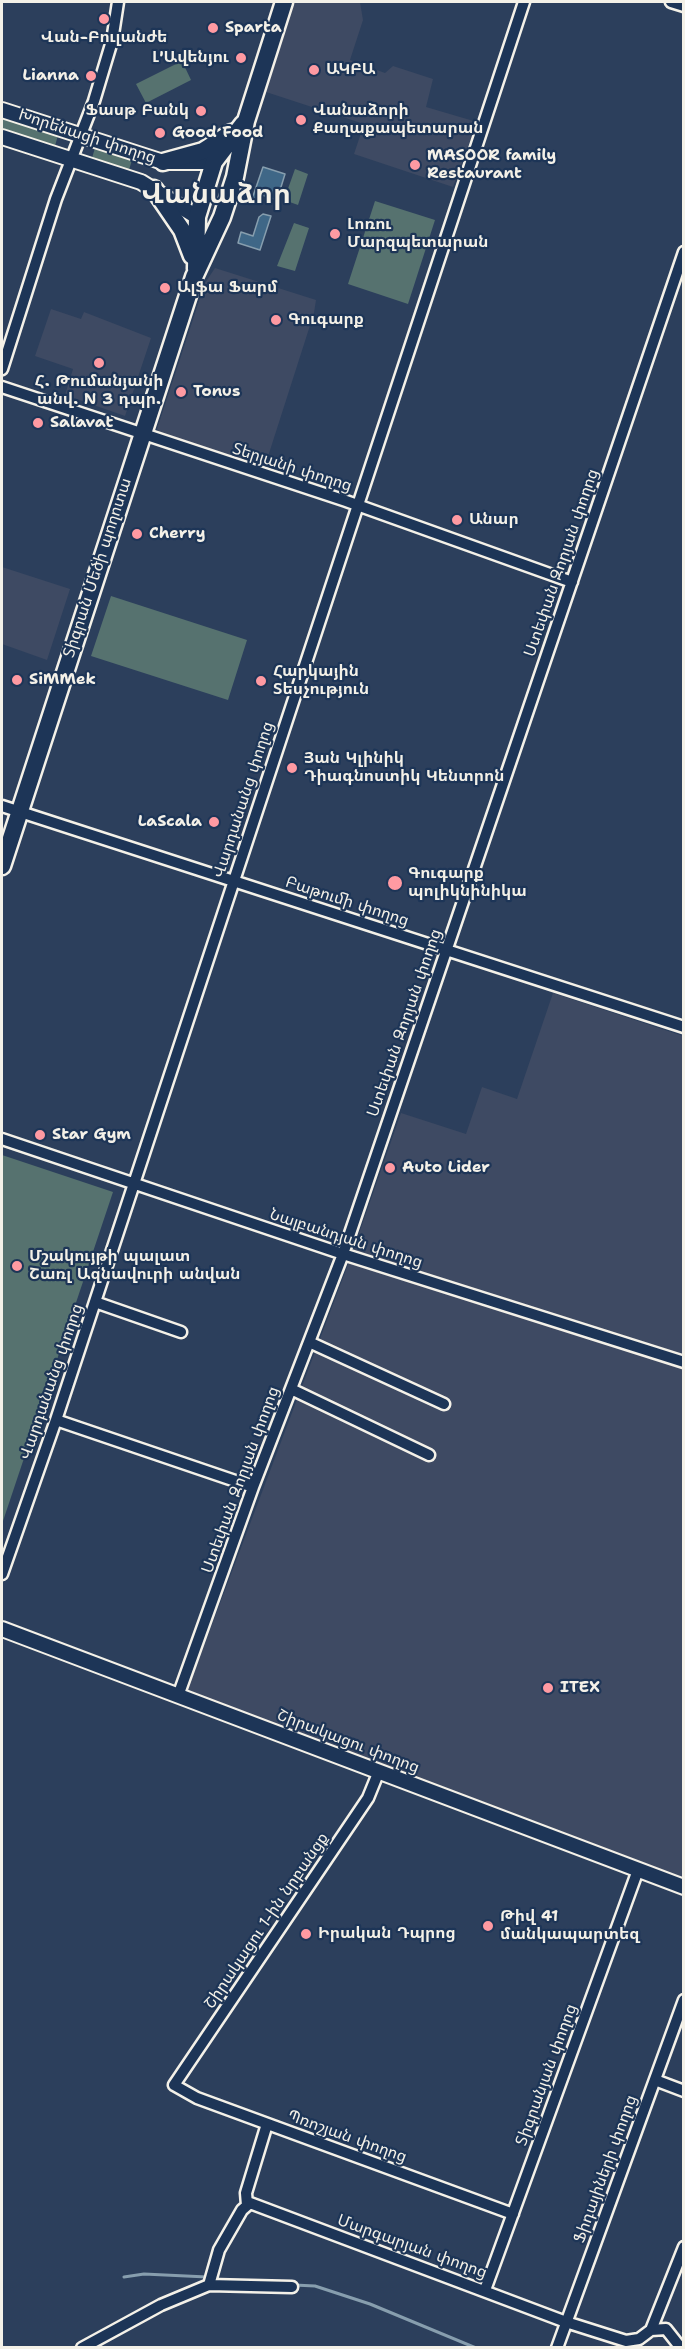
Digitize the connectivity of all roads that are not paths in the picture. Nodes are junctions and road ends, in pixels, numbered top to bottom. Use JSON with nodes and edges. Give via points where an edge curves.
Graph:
{"nodes":[{"id":1,"x":118,"y":2,"type":"edge"},
{"id":2,"x":284,"y":2,"type":"edge"},
{"id":3,"x":524,"y":2,"type":"edge"},
{"id":4,"x":671,"y":2,"type":"edge"},
{"id":5,"x":684,"y":6,"type":"edge"},
{"id":6,"x":2,"y":110,"type":"edge"},
{"id":7,"x":246,"y":121,"type":"junction"},
{"id":8,"x":81,"y":136,"type":"junction"},
{"id":9,"x":2,"y":137,"type":"edge"},
{"id":10,"x":71,"y":160,"type":"junction"},
{"id":11,"x":163,"y":162,"type":"junction"},
{"id":12,"x":214,"y":162,"type":"junction"},
{"id":13,"x":235,"y":177,"type":"junction"},
{"id":14,"x":154,"y":189,"type":"junction"},
{"id":15,"x":197,"y":217,"type":"junction"},
{"id":16,"x":222,"y":217,"type":"junction"},
{"id":17,"x":684,"y":252,"type":"edge"},
{"id":18,"x":196,"y":271,"type":"junction"},
{"id":19,"x":2,"y":369,"type":"edge"},
{"id":20,"x":2,"y":387,"type":"edge"},
{"id":21,"x":141,"y":435,"type":"junction"},
{"id":22,"x":359,"y":505,"type":"junction"},
{"id":23,"x":572,"y":582,"type":"junction"},
{"id":24,"x":2,"y":806,"type":"edge"},
{"id":25,"x":19,"y":812,"type":"junction"},
{"id":26,"x":2,"y":866,"type":"edge"},
{"id":27,"x":232,"y":881,"type":"junction"},
{"id":28,"x":446,"y":950,"type":"junction"},
{"id":29,"x":684,"y":1027,"type":"edge"},
{"id":30,"x":2,"y":1139,"type":"edge"},
{"id":31,"x":134,"y":1183,"type":"junction"},
{"id":32,"x":343,"y":1254,"type":"junction"},
{"id":33,"x":95,"y":1302,"type":"junction"},
{"id":34,"x":181,"y":1332,"type":"dead end"},
{"id":35,"x":309,"y":1342,"type":"junction"},
{"id":36,"x":684,"y":1362,"type":"edge"},
{"id":37,"x":291,"y":1389,"type":"junction"},
{"id":38,"x":444,"y":1404,"type":"dead end"},
{"id":39,"x":56,"y":1420,"type":"junction"},
{"id":40,"x":429,"y":1455,"type":"dead end"},
{"id":41,"x":253,"y":1487,"type":"junction"},
{"id":42,"x":2,"y":1574,"type":"edge"},
{"id":43,"x":2,"y":1629,"type":"edge"},
{"id":44,"x":178,"y":1696,"type":"junction"},
{"id":45,"x":379,"y":1771,"type":"junction"},
{"id":46,"x":638,"y":1870,"type":"junction"},
{"id":47,"x":684,"y":1887,"type":"edge"},
{"id":48,"x":684,"y":2000,"type":"edge"},
{"id":49,"x":655,"y":2080,"type":"junction"},
{"id":50,"x":174,"y":2085,"type":"joint"},
{"id":51,"x":684,"y":2091,"type":"edge"},
{"id":52,"x":267,"y":2124,"type":"junction"},
{"id":53,"x":247,"y":2205,"type":"junction"},
{"id":54,"x":513,"y":2214,"type":"junction"},
{"id":55,"x":684,"y":2247,"type":"edge"},
{"id":56,"x":209,"y":2285,"type":"junction"},
{"id":57,"x":292,"y":2288,"type":"dead end"},
{"id":58,"x":485,"y":2290,"type":"junction"},
{"id":59,"x":566,"y":2322,"type":"junction"},
{"id":60,"x":651,"y":2331,"type":"junction"},
{"id":61,"x":639,"y":2343,"type":"edge"},
{"id":62,"x":82,"y":2348,"type":"edge"},
{"id":63,"x":557,"y":2348,"type":"edge"},
{"id":64,"x":681,"y":2348,"type":"edge"}],
"edges":[{"from":1,"to":8,"type":"street","via":[[112,41]]},
{"from":2,"to":7,"type":"main road","name":"Տիգրան Մեծի պողոտա"},
{"from":3,"to":22,"type":"street","name":"Վարդանանց փողոց"},
{"from":4,"to":5,"type":"street"},
{"from":6,"to":8,"type":"street","name":"Խորենացի փողոց"},
{"from":7,"to":11,"type":"main road","via":[[203,151]]},
{"from":7,"to":12,"type":"main road","name":"Տիգրան Մեծի պողոտա"},
{"from":7,"to":13,"type":"main road","name":"Տիգրան Մեծի պողոտա"},
{"from":8,"to":10,"type":"street"},
{"from":8,"to":11,"type":"street","name":"Խորենացի փողոց"},
{"from":9,"to":10,"type":"street","name":"Խորենացի փողոց"},
{"from":10,"to":14,"type":"street","name":"Խորենացի փողոց"},
{"from":10,"to":19,"type":"street"},
{"from":11,"to":12,"type":"street","name":"Խորենացի փողոց"},
{"from":12,"to":13,"type":"main road","via":[[230,164]]},
{"from":12,"to":15,"type":"main road","name":"Տիգրան Մեծի պողոտա"},
{"from":13,"to":16,"type":"main road","name":"Տիգրան Մեծի պողոտա"},
{"from":14,"to":15,"type":"street","name":"Խորենացի փողոց"},
{"from":14,"to":18,"type":"main road","via":[[182,230]]},
{"from":15,"to":16,"type":"main road","name":"Խորենացի փողոց","via":[[208,226]]},
{"from":15,"to":18,"type":"main road","name":"Տիգրան Մեծի պողոտա"},
{"from":16,"to":18,"type":"main road","name":"Տիգրան Մեծի պողոտա"},
{"from":17,"to":23,"type":"street","name":"Ստեփան Զորյան փողոց"},
{"from":18,"to":21,"type":"main road","name":"Տիգրան Մեծի պողոտա"},
{"from":20,"to":21,"type":"street","name":"Տերյանի փողոց"},
{"from":21,"to":22,"type":"street","name":"Տերյանի փողոց"},
{"from":21,"to":25,"type":"main road","name":"Տիգրան Մեծի պողոտա"},
{"from":22,"to":23,"type":"street","name":"Տերյանի փողոց"},
{"from":22,"to":27,"type":"street","name":"Վարդանանց փողոց"},
{"from":23,"to":28,"type":"street","name":"Ստեփան Զորյան փողոց"},
{"from":24,"to":25,"type":"street","name":"Բաթումի փողոց"},
{"from":25,"to":26,"type":"main road","name":"Տիգրան Մեծի պողոտա"},
{"from":25,"to":27,"type":"street","name":"Բաթումի փողոց"},
{"from":27,"to":28,"type":"street","name":"Բաթումի փողոց"},
{"from":27,"to":31,"type":"street","name":"Վարդանանց փողոց"},
{"from":28,"to":29,"type":"street","name":"Բաթումի փողոց"},
{"from":28,"to":32,"type":"street","name":"Ստեփան Զորյան փողոց"},
{"from":30,"to":31,"type":"street","name":"Նալբանդյան փողոց"},
{"from":31,"to":32,"type":"street","name":"Նալբանդյան փողոց"},
{"from":31,"to":33,"type":"street","name":"Վարդանանց փողոց"},
{"from":32,"to":35,"type":"street","name":"Ստեփան Զորյան փողոց"},
{"from":32,"to":36,"type":"street","name":"Նալբանդյան փողոց"},
{"from":33,"to":34,"type":"street"},
{"from":33,"to":39,"type":"street","name":"Վարդանանց փողոց"},
{"from":35,"to":37,"type":"street","name":"Ստեփան Զորյան փողոց"},
{"from":35,"to":38,"type":"street"},
{"from":37,"to":40,"type":"street"},
{"from":37,"to":41,"type":"street","name":"Ստեփան Զորյան փողոց"},
{"from":39,"to":41,"type":"street"},
{"from":39,"to":42,"type":"street","name":"Վարդանանց փողոց"},
{"from":41,"to":44,"type":"street","name":"Ստեփան Զորյան փողոց"},
{"from":43,"to":44,"type":"street","name":"Շիրակացու փողոց"},
{"from":44,"to":45,"type":"street","name":"Շիրակացու փողոց"},
{"from":45,"to":46,"type":"street","name":"Շիրակացու փողոց"},
{"from":45,"to":50,"type":"street","name":"Շիրակացու 1-ին նրբանցք","via":[[368,1798]]},
{"from":46,"to":47,"type":"street","name":"Շիրակացու փողոց"},
{"from":46,"to":54,"type":"street","name":"Տիգրանյան փողոց"},
{"from":48,"to":49,"type":"street","name":"Ֆիդայիների փողոց"},
{"from":49,"to":51,"type":"street"},
{"from":49,"to":59,"type":"street","name":"Ֆիդայիների փողոց"},
{"from":50,"to":52,"type":"street","name":"Պռոշյան փողոց","via":[[197,2098]]},
{"from":52,"to":53,"type":"street","via":[[246,2193]]},
{"from":52,"to":54,"type":"street","name":"Պռոշյան փողոց"},
{"from":53,"to":56,"type":"street","via":[[219,2250]]},
{"from":53,"to":58,"type":"street","name":"Մարգարյան փողոց"},
{"from":54,"to":58,"type":"street","name":"Տիգրանյան փողոց"},
{"from":55,"to":60,"type":"street"},
{"from":56,"to":57,"type":"street"},
{"from":56,"to":62,"type":"street","via":[[161,2305]]},
{"from":58,"to":59,"type":"street","name":"Մարգարյան փողոց"},
{"from":59,"to":61,"type":"street","name":"Մարգարյան փողոց"},
{"from":59,"to":63,"type":"street","name":"Ֆիդայիների փողոց"},
{"from":60,"to":61,"type":"street","name":"Մարգարյան փողոց"},
{"from":60,"to":64,"type":"street","via":[[666,2329]]}]}
